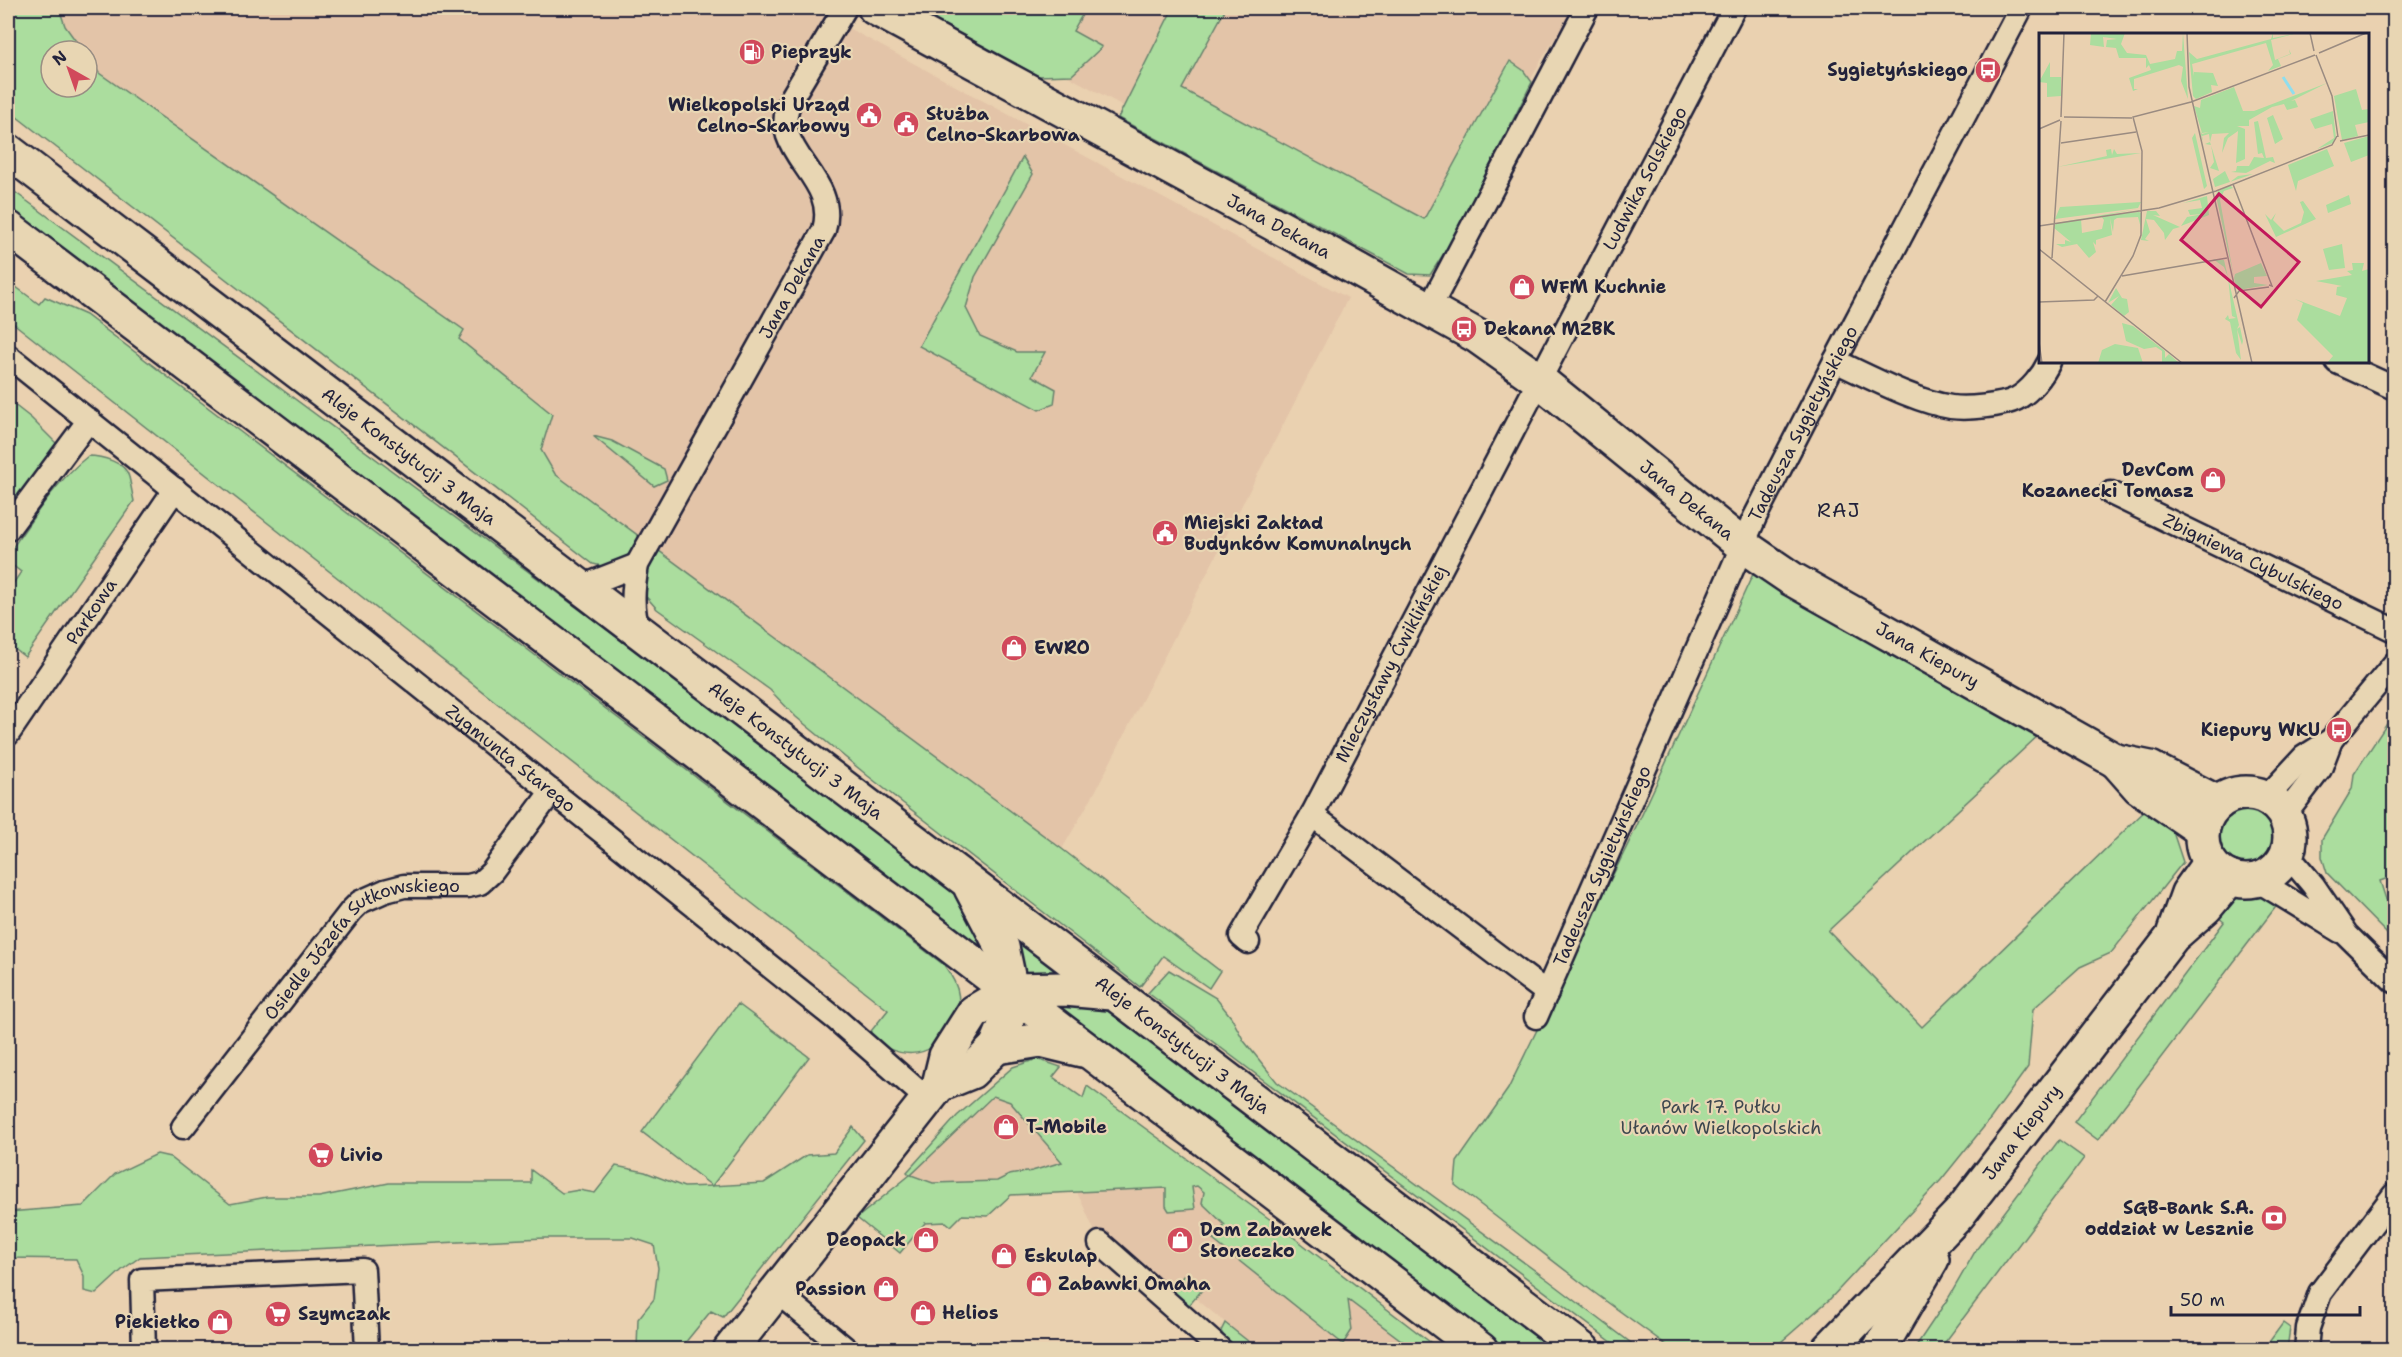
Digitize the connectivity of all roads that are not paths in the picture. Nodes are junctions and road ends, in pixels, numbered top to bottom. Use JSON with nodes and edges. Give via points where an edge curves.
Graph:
{"nodes":[{"id":1,"x":845,"y":8,"type":"edge"},
{"id":2,"x":875,"y":8,"type":"edge"},
{"id":3,"x":1587,"y":8,"type":"edge"},
{"id":4,"x":1734,"y":8,"type":"edge"},
{"id":5,"x":2021,"y":8,"type":"edge"},
{"id":6,"x":8,"y":152,"type":"edge"},
{"id":7,"x":8,"y":228,"type":"edge"},
{"id":8,"x":1429,"y":309,"type":"junction"},
{"id":9,"x":8,"y":356,"type":"edge"},
{"id":10,"x":1835,"y":360,"type":"junction"},
{"id":11,"x":2049,"y":363,"type":"edge"},
{"id":12,"x":2339,"y":363,"type":"edge"},
{"id":13,"x":1539,"y":381,"type":"junction"},
{"id":14,"x":2394,"y":388,"type":"edge"},
{"id":15,"x":89,"y":420,"type":"junction"},
{"id":16,"x":175,"y":489,"type":"junction"},
{"id":17,"x":2111,"y":493,"type":"dead end"},
{"id":18,"x":8,"y":529,"type":"edge"},
{"id":19,"x":1742,"y":545,"type":"junction"},
{"id":20,"x":637,"y":565,"type":"junction"},
{"id":21,"x":575,"y":583,"type":"junction"},
{"id":22,"x":2394,"y":630,"type":"edge"},
{"id":23,"x":639,"y":632,"type":"junction"},
{"id":24,"x":2394,"y":664,"type":"edge"},
{"id":25,"x":8,"y":734,"type":"edge"},
{"id":26,"x":552,"y":791,"type":"junction"},
{"id":27,"x":2275,"y":807,"type":"junction"},
{"id":28,"x":1312,"y":815,"type":"junction"},
{"id":29,"x":2210,"y":816,"type":"junction"},
{"id":30,"x":2286,"y":853,"type":"junction"},
{"id":31,"x":2231,"y":873,"type":"junction"},
{"id":32,"x":966,"y":879,"type":"junction"},
{"id":33,"x":2346,"y":935,"type":"junction"},
{"id":34,"x":940,"y":938,"type":"junction"},
{"id":35,"x":1248,"y":942,"type":"dead end"},
{"id":36,"x":2390,"y":969,"type":"edge"},
{"id":37,"x":1011,"y":990,"type":"junction"},
{"id":38,"x":1111,"y":993,"type":"junction"},
{"id":39,"x":1547,"y":993,"type":"junction"},
{"id":40,"x":974,"y":1012,"type":"junction"},
{"id":41,"x":1536,"y":1017,"type":"dead end"},
{"id":42,"x":996,"y":1047,"type":"junction"},
{"id":43,"x":1092,"y":1053,"type":"junction"},
{"id":44,"x":933,"y":1092,"type":"junction"},
{"id":45,"x":183,"y":1127,"type":"dead end"},
{"id":46,"x":2394,"y":1195,"type":"edge"},
{"id":47,"x":1959,"y":1214,"type":"junction"},
{"id":48,"x":1100,"y":1244,"type":"dead end"},
{"id":49,"x":776,"y":1292,"type":"junction"},
{"id":50,"x":144,"y":1350,"type":"edge"},
{"id":51,"x":367,"y":1350,"type":"edge"},
{"id":52,"x":730,"y":1350,"type":"edge"},
{"id":53,"x":847,"y":1350,"type":"edge"},
{"id":54,"x":1221,"y":1350,"type":"edge"},
{"id":55,"x":1481,"y":1350,"type":"edge"},
{"id":56,"x":1583,"y":1350,"type":"edge"},
{"id":57,"x":1828,"y":1350,"type":"edge"},
{"id":58,"x":1879,"y":1350,"type":"edge"},
{"id":59,"x":2306,"y":1350,"type":"edge"}],
"edges":[{"from":1,"to":20,"type":"street","name":"Jana Dekana","via":[[785,110],[787,136],[827,204],[824,230]]},
{"from":2,"to":8,"type":"main road","name":"Jana Dekana"},
{"from":3,"to":8,"type":"street"},
{"from":4,"to":13,"type":"street","name":"Ludwika Solskiego"},
{"from":5,"to":10,"type":"street","name":"Tadeusza Sygietyńskiego"},
{"from":6,"to":21,"type":"main road","name":"Aleje Konstytucji 3 Maja"},
{"from":7,"to":34,"type":"main road"},
{"from":8,"to":13,"type":"main road","name":"Jana Dekana","via":[[1477,336]]},
{"from":9,"to":15,"type":"street","name":"Zygmunta Starego"},
{"from":10,"to":11,"type":"street","via":[[1920,398],[1952,407],[2016,399],[2043,376]]},
{"from":10,"to":19,"type":"street","name":"Tadeusza Sygietyńskiego"},
{"from":12,"to":14,"type":"street"},
{"from":13,"to":19,"type":"main road","name":"Jana Dekana"},
{"from":13,"to":28,"type":"street","name":"Mieczysławy Ćwiklińskiej"},
{"from":15,"to":16,"type":"street","name":"Zygmunta Starego"},
{"from":15,"to":18,"type":"street"},
{"from":16,"to":25,"type":"street","name":"Parkowa"},
{"from":16,"to":26,"type":"street","name":"Zygmunta Starego"},
{"from":17,"to":22,"type":"street","name":"Zbigniewa Cybulskiego"},
{"from":19,"to":29,"type":"main road","name":"Jana Kiepury","via":[[1792,579],[2116,761],[2150,768]]},
{"from":19,"to":39,"type":"street","name":"Tadeusza Sygietyńskiego"},
{"from":20,"to":21,"type":"street","via":[[591,583]]},
{"from":20,"to":23,"type":"street","name":"Jana Dekana","via":[[632,598]]},
{"from":21,"to":23,"type":"main road","name":"Aleje Konstytucji 3 Maja"},
{"from":23,"to":32,"type":"main road","name":"Aleje Konstytucji 3 Maja"},
{"from":24,"to":27,"type":"street","via":[[2331,740],[2304,757]]},
{"from":26,"to":44,"type":"street","name":"Zygmunta Starego","via":[[837,1020]]},
{"from":26,"to":45,"type":"street","name":"Osiedle Józefa Sułkowskiego","via":[[480,883],[404,886],[376,894],[356,906]]},
{"from":27,"to":29,"type":"main road","via":[[2246,793],[2227,797]]},
{"from":27,"to":30,"type":"main road","via":[[2289,834]]},
{"from":28,"to":35,"type":"street","name":"Mieczysławy Ćwiklińskiej","via":[[1240,936]]},
{"from":28,"to":39,"type":"street"},
{"from":29,"to":31,"type":"main road","via":[[2204,852]]},
{"from":30,"to":31,"type":"main road","via":[[2272,871]]},
{"from":30,"to":33,"type":"street"},
{"from":31,"to":33,"type":"street"},
{"from":31,"to":47,"type":"main road","name":"Jana Kiepury","via":[[2206,907],[2173,936]]},
{"from":32,"to":37,"type":"main road","via":[[1002,947]]},
{"from":32,"to":38,"type":"main road","name":"Aleje Konstytucji 3 Maja"},
{"from":33,"to":36,"type":"street"},
{"from":34,"to":37,"type":"main road"},
{"from":34,"to":40,"type":"main road","via":[[970,986]]},
{"from":37,"to":38,"type":"main road"},
{"from":37,"to":40,"type":"main road"},
{"from":37,"to":42,"type":"main road","via":[[1010,1014]]},
{"from":37,"to":43,"type":"main road"},
{"from":38,"to":56,"type":"main road","name":"Aleje Konstytucji 3 Maja"},
{"from":39,"to":41,"type":"street","name":"Tadeusza Sygietyńskiego"},
{"from":40,"to":44,"type":"main road","via":[[946,1056]]},
{"from":42,"to":43,"type":"main road","via":[[1041,1040]]},
{"from":42,"to":44,"type":"main road","via":[[971,1072]]},
{"from":43,"to":55,"type":"main road"},
{"from":44,"to":49,"type":"main road"},
{"from":46,"to":59,"type":"street","via":[[2320,1293],[2308,1328]]},
{"from":47,"to":57,"type":"main road","name":"Jana Kiepury"},
{"from":47,"to":58,"type":"main road","name":"Jana Kiepury"},
{"from":48,"to":54,"type":"street"},
{"from":49,"to":52,"type":"main road"},
{"from":49,"to":53,"type":"street"},
{"from":50,"to":51,"type":"street","via":[[142,1280],[363,1270]]}]}
